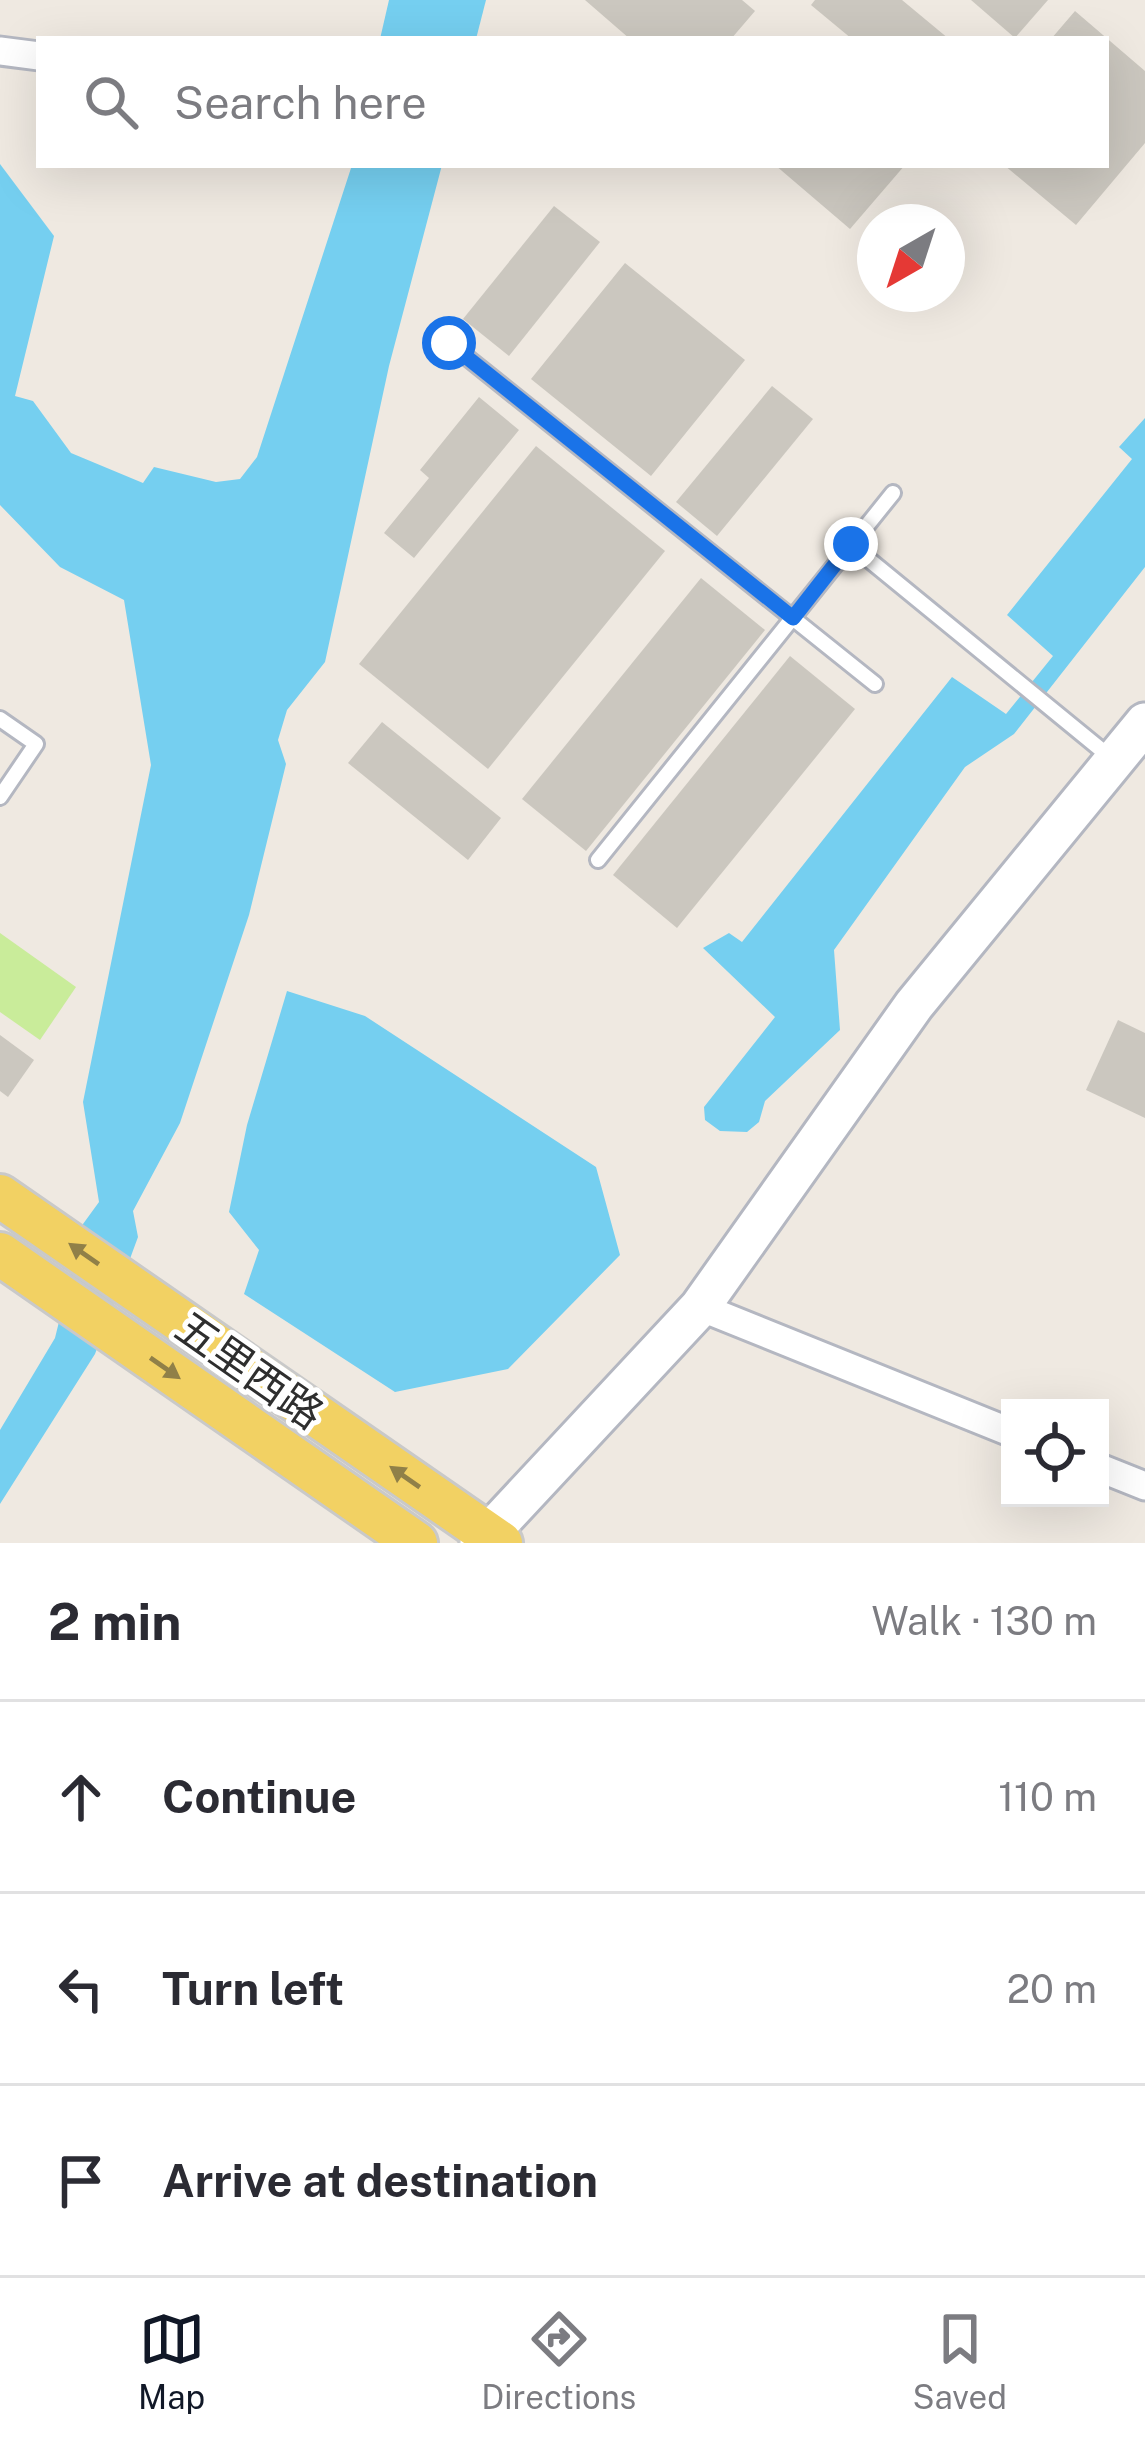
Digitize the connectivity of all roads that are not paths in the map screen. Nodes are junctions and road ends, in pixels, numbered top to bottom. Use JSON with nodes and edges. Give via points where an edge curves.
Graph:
{"nodes":[{"id":1,"x":0,"y":51,"type":"edge"},
{"id":2,"x":36,"y":56,"type":"edge"},
{"id":3,"x":449,"y":343,"type":"dead end"},
{"id":4,"x":893,"y":493,"type":"dead end"},
{"id":5,"x":851,"y":544,"type":"junction"},
{"id":6,"x":793,"y":618,"type":"junction"},
{"id":7,"x":875,"y":684,"type":"dead end"},
{"id":8,"x":0,"y":718,"type":"edge"},
{"id":9,"x":1145,"y":723,"type":"edge"},
{"id":10,"x":1114,"y":760,"type":"junction"},
{"id":11,"x":0,"y":797,"type":"edge"},
{"id":12,"x":598,"y":860,"type":"dead end"},
{"id":13,"x":0,"y":1196,"type":"edge"},
{"id":14,"x":0,"y":1254,"type":"edge"},
{"id":15,"x":700,"y":1307,"type":"junction"},
{"id":16,"x":1001,"y":1428,"type":"edge"},
{"id":17,"x":1109,"y":1472,"type":"edge"},
{"id":18,"x":1145,"y":1486,"type":"edge"},
{"id":19,"x":490,"y":1540,"type":"edge"},
{"id":20,"x":416,"y":1543,"type":"edge"}],
"edges":[{"from":1,"to":2,"type":"street"},
{"from":3,"to":6,"type":"lane"},
{"from":4,"to":5,"type":"lane"},
{"from":5,"to":6,"type":"lane"},
{"from":5,"to":10,"type":"lane"},
{"from":6,"to":7,"type":"lane"},
{"from":6,"to":12,"type":"lane"},
{"from":8,"to":11,"type":"lane","via":[[36,744]]},
{"from":9,"to":10,"type":"main road"},
{"from":10,"to":15,"type":"main road","via":[[914,1005]]},
{"from":19,"to":13,"type":"main road","name":"五里西路","one_way":true},
{"from":14,"to":20,"type":"main road","name":"五里西路","one_way":true},
{"from":15,"to":16,"type":"street"},
{"from":15,"to":19,"type":"main road"},
{"from":17,"to":18,"type":"street"}]}
